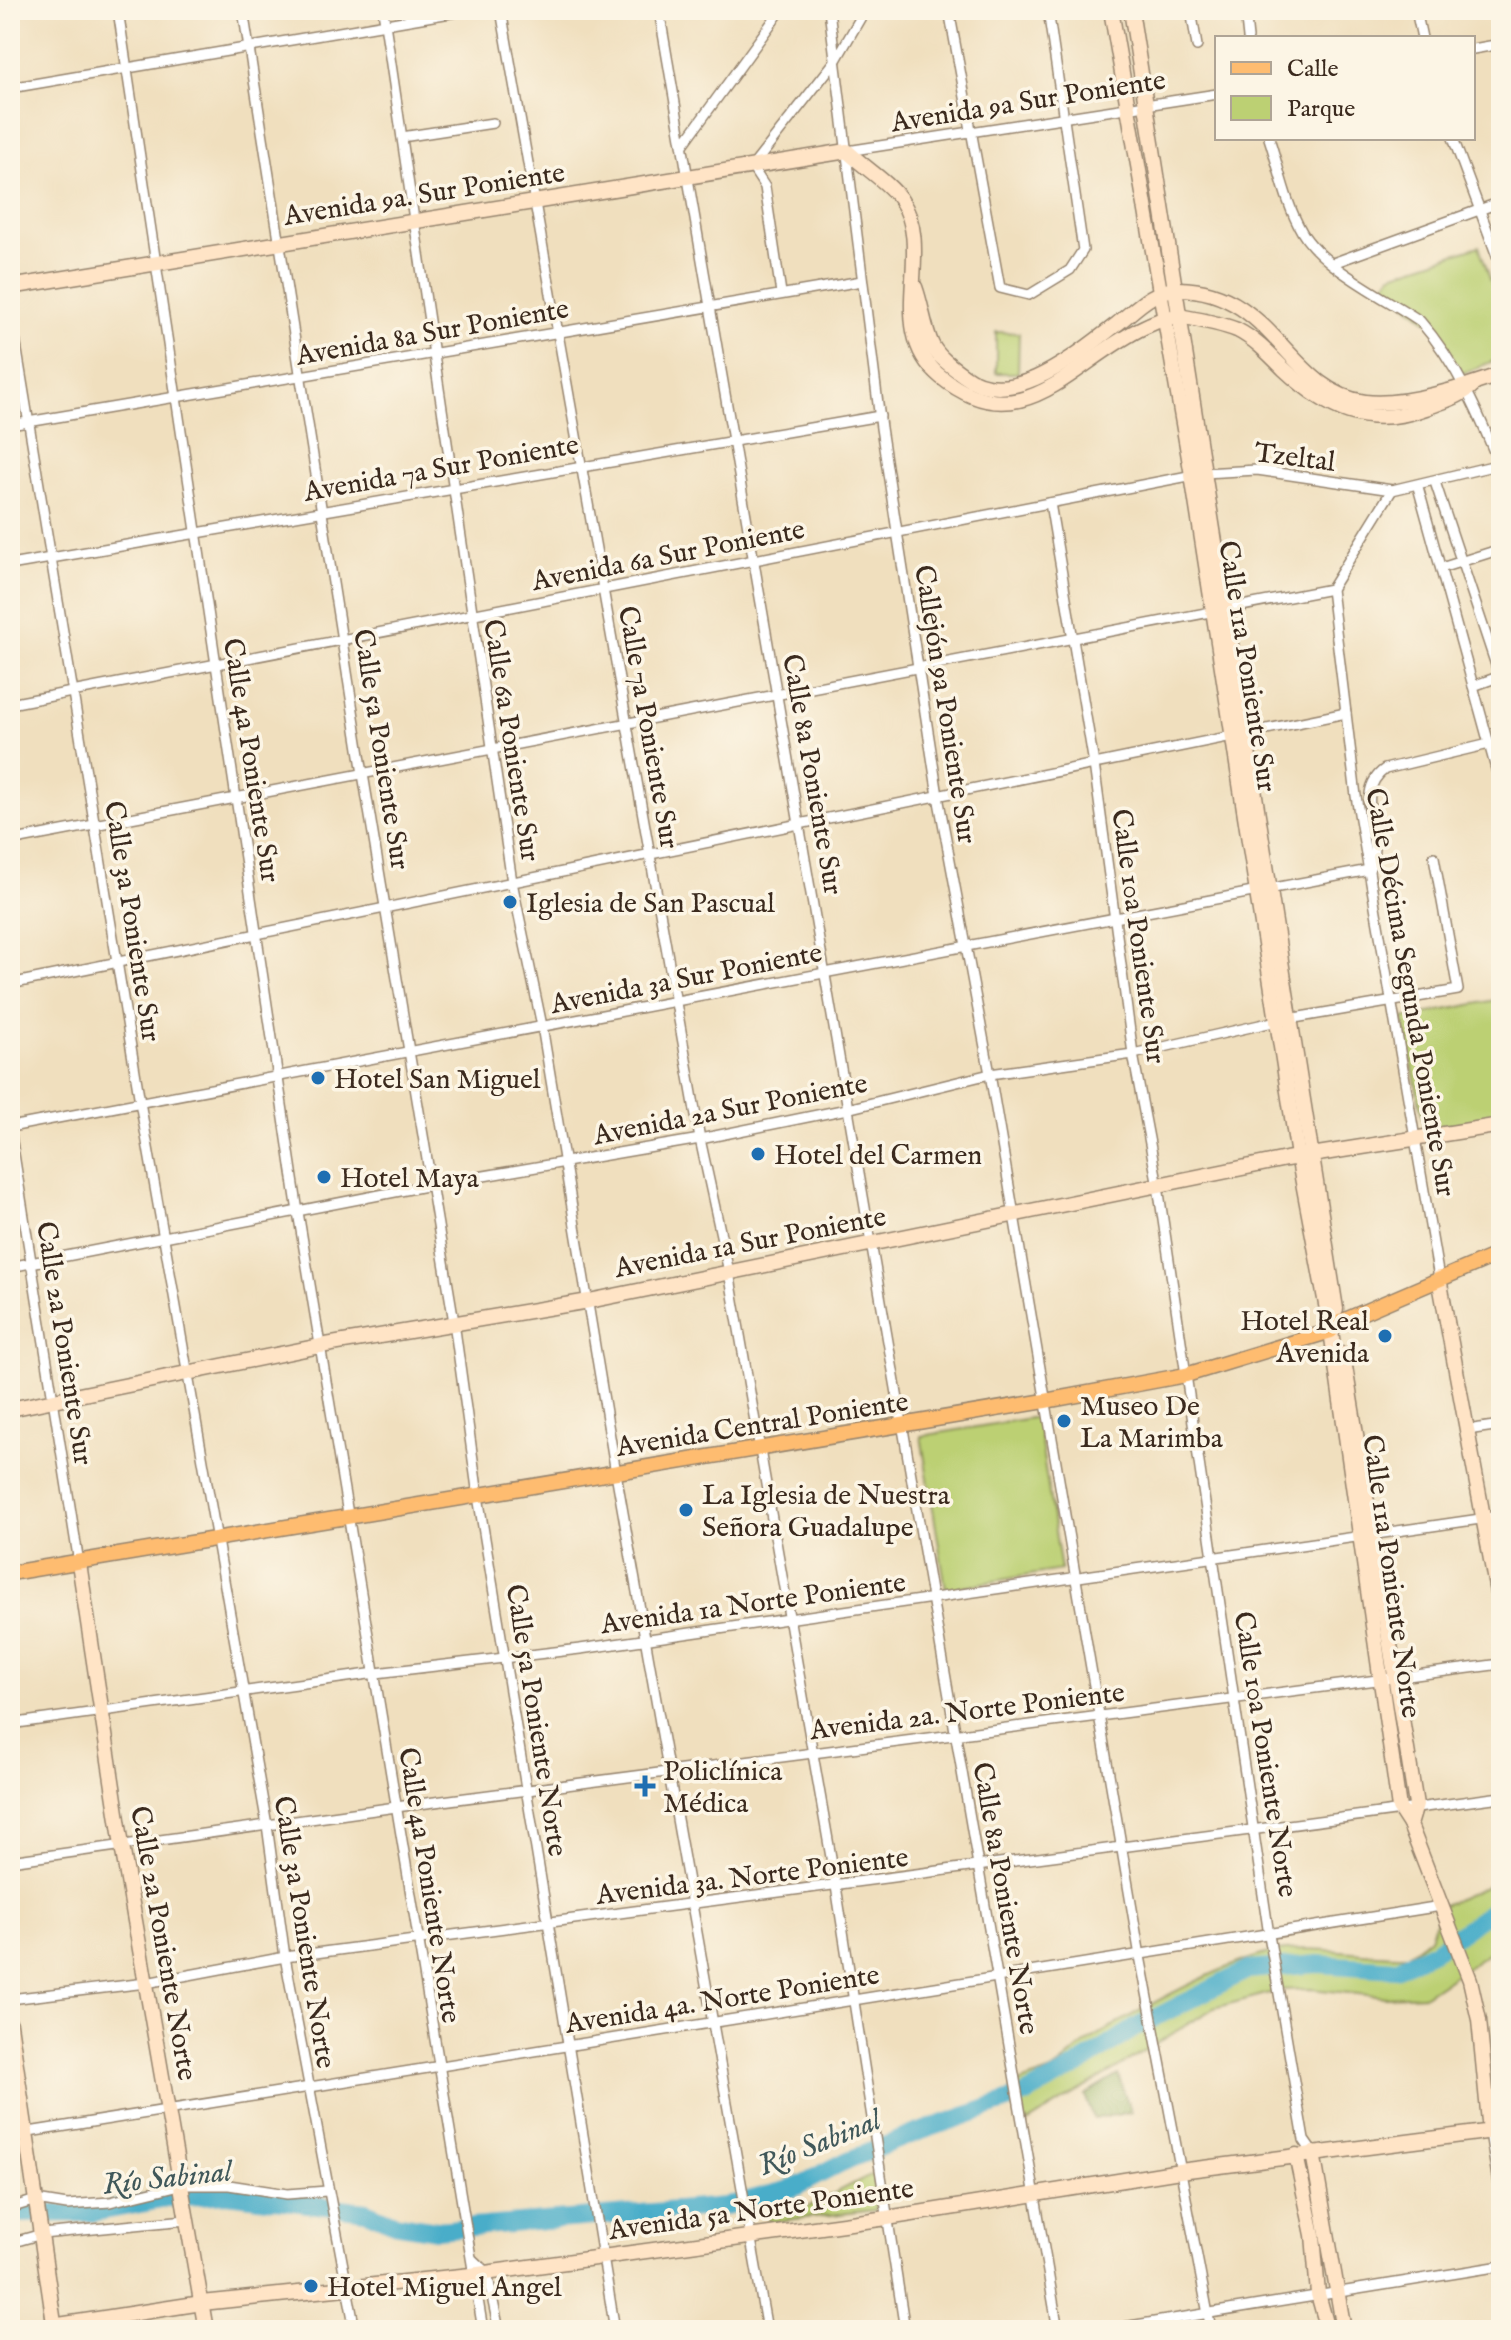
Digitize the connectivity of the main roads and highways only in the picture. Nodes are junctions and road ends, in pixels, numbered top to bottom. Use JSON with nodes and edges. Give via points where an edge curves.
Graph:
{"nodes":[{"id":1,"x":1111,"y":10,"type":"edge"},
{"id":2,"x":1131,"y":10,"type":"edge"},
{"id":3,"x":10,"y":287,"type":"edge"},
{"id":4,"x":914,"y":287,"type":"junction"},
{"id":5,"x":1177,"y":289,"type":"junction"},
{"id":6,"x":1158,"y":292,"type":"junction"},
{"id":7,"x":1181,"y":316,"type":"junction"},
{"id":8,"x":1163,"y":319,"type":"junction"},
{"id":9,"x":1501,"y":374,"type":"edge"},
{"id":10,"x":1468,"y":387,"type":"junction"},
{"id":11,"x":1198,"y":474,"type":"junction"},
{"id":12,"x":1501,"y":1125,"type":"edge"},
{"id":13,"x":1304,"y":1155,"type":"junction"},
{"id":14,"x":1501,"y":1253,"type":"edge"},
{"id":15,"x":1439,"y":1278,"type":"junction"},
{"id":16,"x":1334,"y":1327,"type":"junction"},
{"id":17,"x":10,"y":1409,"type":"edge"},
{"id":18,"x":79,"y":1563,"type":"junction"},
{"id":19,"x":10,"y":1573,"type":"edge"},
{"id":20,"x":1501,"y":1614,"type":"edge"},
{"id":21,"x":1389,"y":1676,"type":"junction"},
{"id":22,"x":1410,"y":1825,"type":"junction"},
{"id":23,"x":10,"y":2024,"type":"edge"},
{"id":24,"x":1496,"y":2131,"type":"edge"},
{"id":25,"x":1309,"y":2147,"type":"junction"},
{"id":26,"x":1296,"y":2155,"type":"junction"},
{"id":27,"x":202,"y":2303,"type":"junction"},
{"id":28,"x":54,"y":2328,"type":"edge"},
{"id":29,"x":26,"y":2330,"type":"edge"},
{"id":30,"x":206,"y":2330,"type":"edge"},
{"id":31,"x":1328,"y":2330,"type":"edge"},
{"id":32,"x":1344,"y":2330,"type":"edge"}],
"edges":[{"from":1,"to":6,"type":"main road","name":"Calle 11a Poniente Sur"},
{"from":2,"to":5,"type":"main road","name":"Calle 11a Poniente Sur"},
{"from":3,"to":4,"type":"main road","name":"Avenida 9a. Sur Poniente","via":[[847,151],[901,200],[911,228]]},
{"from":4,"to":6,"type":"main road","via":[[933,346],[971,382],[997,390],[1032,381]]},
{"from":4,"to":8,"type":"main road","via":[[911,307],[919,351],[938,375],[966,395],[993,404],[1044,390],[1125,336]]},
{"from":5,"to":6,"type":"main road"},
{"from":5,"to":7,"type":"main road","name":"Calle 11a Poniente Sur"},
{"from":5,"to":10,"type":"main road","via":[[1211,292],[1235,302],[1317,379],[1363,402],[1415,399]]},
{"from":6,"to":8,"type":"main road","name":"Calle 11a Poniente Sur"},
{"from":7,"to":8,"type":"main road"},
{"from":7,"to":10,"type":"main road","via":[[1237,330],[1305,389],[1361,417],[1405,414]]},
{"from":7,"to":11,"type":"main road","name":"Calle 11a Poniente Sur"},
{"from":8,"to":11,"type":"main road","name":"Calle 11a Poniente Sur"},
{"from":9,"to":10,"type":"main road"},
{"from":11,"to":13,"type":"main road","name":"Calle 11a Poniente Sur"},
{"from":12,"to":13,"type":"main road","name":"Avenida 1a Sur Poniente"},
{"from":13,"to":16,"type":"main road","name":"Calle 11a Poniente Sur"},
{"from":13,"to":17,"type":"main road","name":"Avenida 1a Sur Poniente","via":[[589,1301],[320,1346]]},
{"from":14,"to":15,"type":"main road","name":"Avenida Central Poniente"},
{"from":15,"to":16,"type":"main road","name":"Avenida Central Poniente"},
{"from":15,"to":20,"type":"main road"},
{"from":16,"to":18,"type":"main road","name":"Avenida Central Poniente","via":[[1186,1375]]},
{"from":16,"to":21,"type":"main road","name":"Calle 11a Poniente Norte"},
{"from":18,"to":19,"type":"main road","name":"Avenida Central Poniente"},
{"from":18,"to":27,"type":"main road","name":"Calle 2a Poniente Norte"},
{"from":21,"to":22,"type":"main road","name":"Calle 11a Poniente Norte","via":[[1399,1808]]},
{"from":21,"to":22,"type":"main road","name":"Calle 11a Poniente Norte","via":[[1416,1805]]},
{"from":22,"to":24,"type":"main road","name":"Calle 11a Poniente Norte","via":[[1463,1962],[1479,2020]]},
{"from":23,"to":28,"type":"main road"},
{"from":24,"to":25,"type":"main road","name":"Avenida 5a Norte Poniente"},
{"from":25,"to":26,"type":"main road","name":"Avenida 5a Norte Poniente"},
{"from":25,"to":32,"type":"main road","name":"Calle 10a Poniente Norte"},
{"from":26,"to":27,"type":"main road","name":"Avenida 5a Norte Poniente","via":[[487,2273],[472,2262],[348,2289]]},
{"from":26,"to":31,"type":"main road"},
{"from":27,"to":28,"type":"main road","name":"Avenida 5a Norte Poniente"},
{"from":27,"to":30,"type":"main road","name":"Calle 2a Poniente Norte"},
{"from":28,"to":29,"type":"main road","name":"Avenida 5a Norte Poniente"}]}
